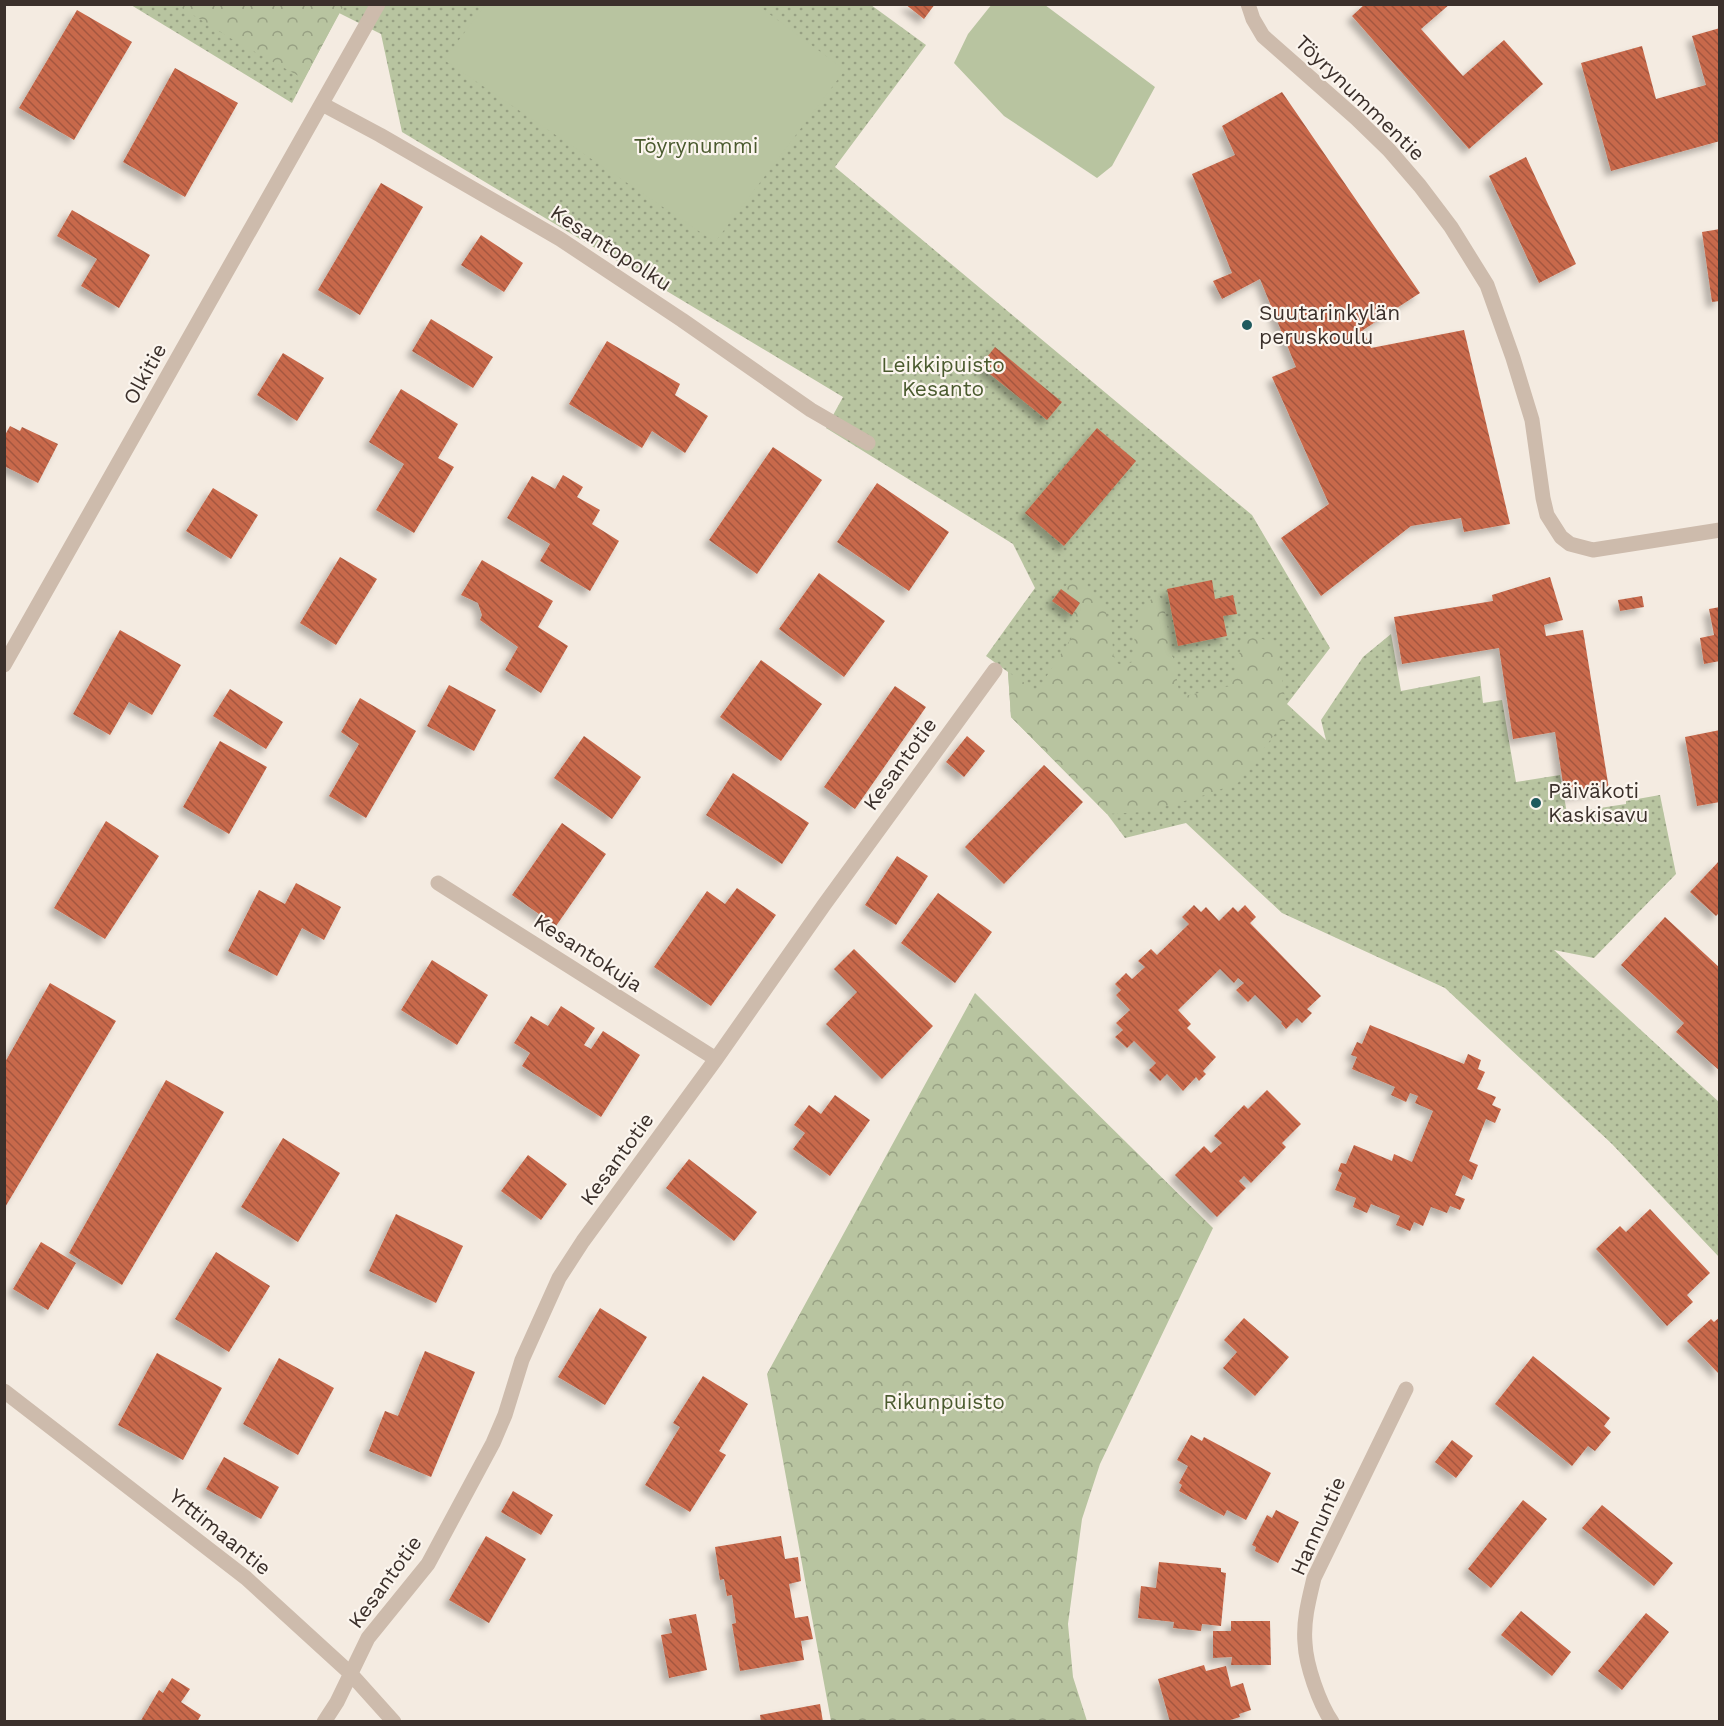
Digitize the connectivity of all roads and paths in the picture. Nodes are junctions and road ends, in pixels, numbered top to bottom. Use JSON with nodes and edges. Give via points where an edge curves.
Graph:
{"nodes":[{"id":1,"x":378,"y":4,"type":"edge"},
{"id":2,"x":1248,"y":4,"type":"edge"},
{"id":3,"x":322,"y":104,"type":"junction"},
{"id":4,"x":867,"y":443,"type":"dead end"},
{"id":5,"x":1719,"y":530,"type":"edge"},
{"id":6,"x":4,"y":666,"type":"edge"},
{"id":7,"x":995,"y":669,"type":"dead end"},
{"id":8,"x":438,"y":883,"type":"dead end"},
{"id":9,"x":716,"y":1059,"type":"junction"},
{"id":10,"x":1406,"y":1389,"type":"dead end"},
{"id":11,"x":4,"y":1391,"type":"edge"},
{"id":12,"x":351,"y":1673,"type":"junction"},
{"id":13,"x":324,"y":1722,"type":"edge"},
{"id":14,"x":394,"y":1722,"type":"edge"},
{"id":15,"x":1332,"y":1722,"type":"edge"}],
"edges":[{"from":1,"to":3,"type":"street","name":"Olkitie"},
{"from":2,"to":5,"type":"street","name":"Töyrynummentie","via":[[1263,36],[1356,118],[1420,186],[1451,227],[1486,285],[1532,420],[1547,515],[1561,537],[1570,544],[1593,550]]},
{"from":3,"to":4,"type":"street","name":"Kesantopolku","via":[[560,239],[811,410]]},
{"from":3,"to":6,"type":"street","name":"Olkitie"},
{"from":7,"to":9,"type":"street","name":"Kesantotie"},
{"from":8,"to":9,"type":"street","name":"Kesantokuja"},
{"from":9,"to":12,"type":"street","name":"Kesantotie","via":[[559,1278],[522,1360],[492,1443],[428,1564],[368,1638]]},
{"from":10,"to":15,"type":"street","name":"Hannuntie","via":[[1314,1578],[1305,1643],[1314,1684]]},
{"from":11,"to":12,"type":"street","name":"Yrttimaantie","via":[[246,1578]]},
{"from":12,"to":13,"type":"street","name":"Kesantotie"},
{"from":12,"to":14,"type":"street","name":"Yrttimaantie"}]}
